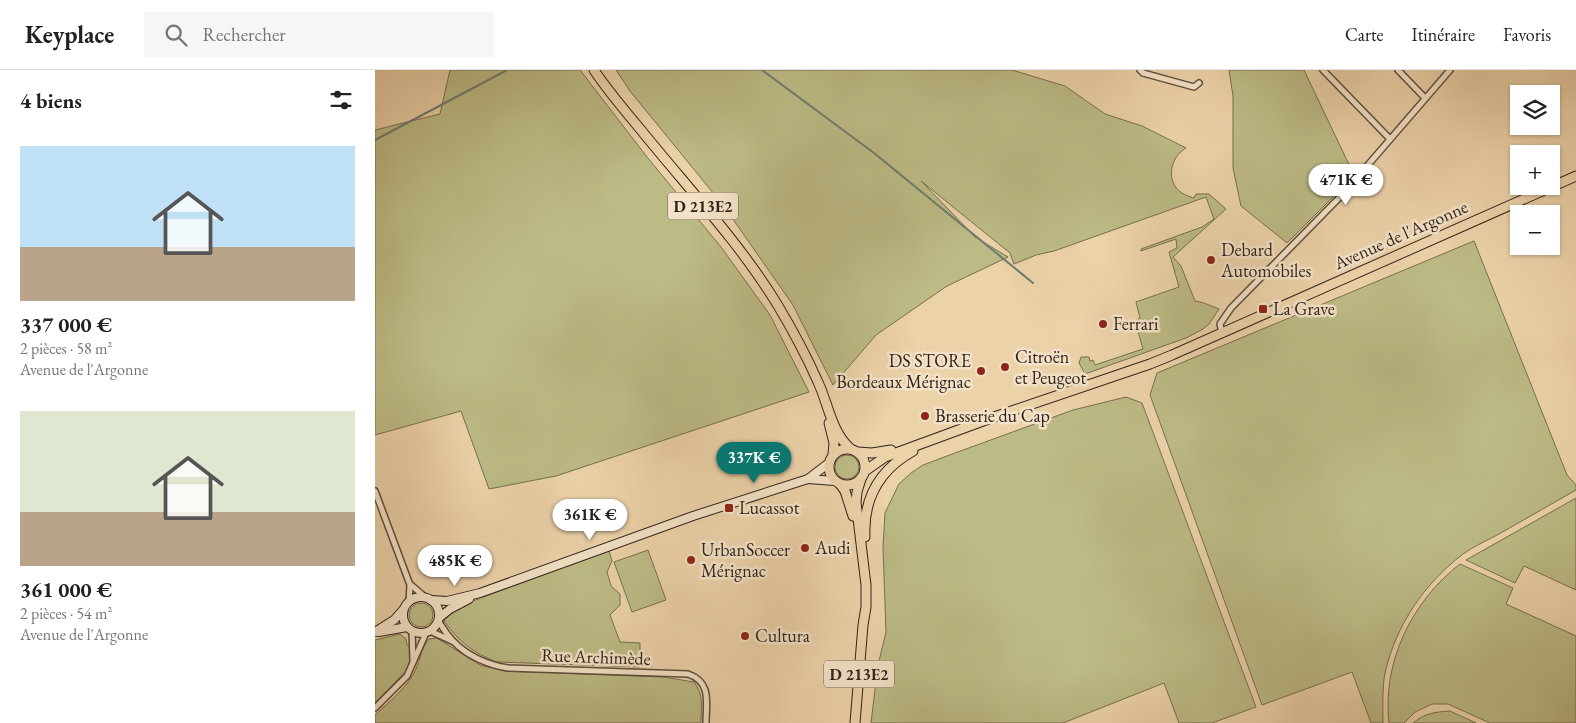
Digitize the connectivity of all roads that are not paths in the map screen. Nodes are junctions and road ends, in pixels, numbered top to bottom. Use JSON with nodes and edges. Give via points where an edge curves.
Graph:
{"nodes":[{"id":1,"x":594,"y":70,"type":"edge"},
{"id":2,"x":1140,"y":70,"type":"edge"},
{"id":3,"x":1323,"y":70,"type":"edge"},
{"id":4,"x":1398,"y":70,"type":"edge"},
{"id":5,"x":1450,"y":70,"type":"edge"},
{"id":6,"x":1199,"y":84,"type":"dead end"},
{"id":7,"x":1425,"y":98,"type":"junction"},
{"id":8,"x":1390,"y":139,"type":"junction"},
{"id":9,"x":1576,"y":176,"type":"edge"},
{"id":10,"x":1222,"y":333,"type":"junction"},
{"id":11,"x":802,"y":350,"type":"junction"},
{"id":12,"x":959,"y":430,"type":"junction"},
{"id":13,"x":944,"y":435,"type":"junction"},
{"id":14,"x":854,"y":450,"type":"junction"},
{"id":15,"x":831,"y":458,"type":"junction"},
{"id":16,"x":863,"y":475,"type":"junction"},
{"id":17,"x":808,"y":479,"type":"junction"},
{"id":18,"x":837,"y":482,"type":"junction"},
{"id":19,"x":375,"y":491,"type":"edge"},
{"id":20,"x":410,"y":585,"type":"junction"},
{"id":21,"x":480,"y":593,"type":"junction"},
{"id":22,"x":428,"y":598,"type":"junction"},
{"id":23,"x":409,"y":602,"type":"junction"},
{"id":24,"x":866,"y":607,"type":"junction"},
{"id":25,"x":403,"y":610,"type":"junction"},
{"id":26,"x":439,"y":619,"type":"junction"},
{"id":27,"x":863,"y":625,"type":"junction"},
{"id":28,"x":409,"y":629,"type":"junction"},
{"id":29,"x":375,"y":632,"type":"edge"},
{"id":30,"x":428,"y":632,"type":"junction"},
{"id":31,"x":453,"y":641,"type":"junction"},
{"id":32,"x":413,"y":664,"type":"junction"},
{"id":33,"x":375,"y":708,"type":"edge"},
{"id":34,"x":706,"y":723,"type":"edge"},
{"id":35,"x":855,"y":723,"type":"edge"}],
"edges":[{"from":1,"to":11,"type":"main road","number":"D 213E2","via":[[753,268]]},
{"from":2,"to":6,"type":"street","via":[[1193,87]]},
{"from":3,"to":8,"type":"street"},
{"from":4,"to":7,"type":"street"},
{"from":5,"to":7,"type":"street"},
{"from":7,"to":8,"type":"street"},
{"from":8,"to":10,"type":"street","via":[[1343,195],[1231,308],[1220,324]]},
{"from":9,"to":10,"type":"main road","name":"Avenue de l'Argonne"},
{"from":10,"to":12,"type":"main road","name":"Avenue de l'Argonne","via":[[1150,364]]},
{"from":11,"to":14,"type":"main road","number":"D 213E2","via":[[838,431],[846,445]]},
{"from":11,"to":15,"type":"main road","number":"D 213E2","via":[[832,431]]},
{"from":12,"to":13,"type":"main road","name":"Avenue de l'Argonne"},
{"from":12,"to":14,"type":"main road","name":"Avenue de l'Argonne","via":[[883,452]]},
{"from":13,"to":16,"type":"main road","name":"Avenue de l'Argonne","via":[[885,457]]},
{"from":13,"to":24,"type":"main road","via":[[893,464],[874,489],[866,512],[869,580]]},
{"from":14,"to":15,"type":"main road","via":[[842,449]]},
{"from":14,"to":16,"type":"main road","via":[[864,461]]},
{"from":15,"to":17,"type":"main road"},
{"from":15,"to":18,"type":"main road","via":[[829,473]]},
{"from":16,"to":18,"type":"main road","via":[[851,485]]},
{"from":16,"to":24,"type":"main road","number":"D 213E2","via":[[856,502],[865,564]]},
{"from":17,"to":18,"type":"main road"},
{"from":17,"to":21,"type":"main road","via":[[693,516]]},
{"from":18,"to":27,"type":"main road","number":"D 213E2","via":[[845,491],[856,534]]},
{"from":19,"to":20,"type":"street"},
{"from":20,"to":22,"type":"street"},
{"from":20,"to":23,"type":"street"},
{"from":21,"to":22,"type":"main road","via":[[447,601]]},
{"from":21,"to":26,"type":"main road","via":[[450,609]]},
{"from":22,"to":23,"type":"main road","via":[[415,598]]},
{"from":22,"to":26,"type":"main road","via":[[438,607]]},
{"from":23,"to":25,"type":"main road"},
{"from":24,"to":27,"type":"main road","number":"D 213E2"},
{"from":25,"to":28,"type":"main road"},
{"from":25,"to":29,"type":"main road"},
{"from":26,"to":30,"type":"main road"},
{"from":26,"to":31,"type":"street","name":"Rue Archimède"},
{"from":27,"to":35,"type":"main road","number":"D 213E2"},
{"from":28,"to":29,"type":"main road"},
{"from":28,"to":30,"type":"main road","via":[[416,633]]},
{"from":28,"to":32,"type":"street"},
{"from":30,"to":31,"type":"street","name":"Rue Archimède"},
{"from":30,"to":32,"type":"street"},
{"from":31,"to":34,"type":"street","name":"Rue Archimède","via":[[478,659],[508,668],[688,674],[700,680],[705,687]]},
{"from":32,"to":33,"type":"street","via":[[407,676]]}]}
